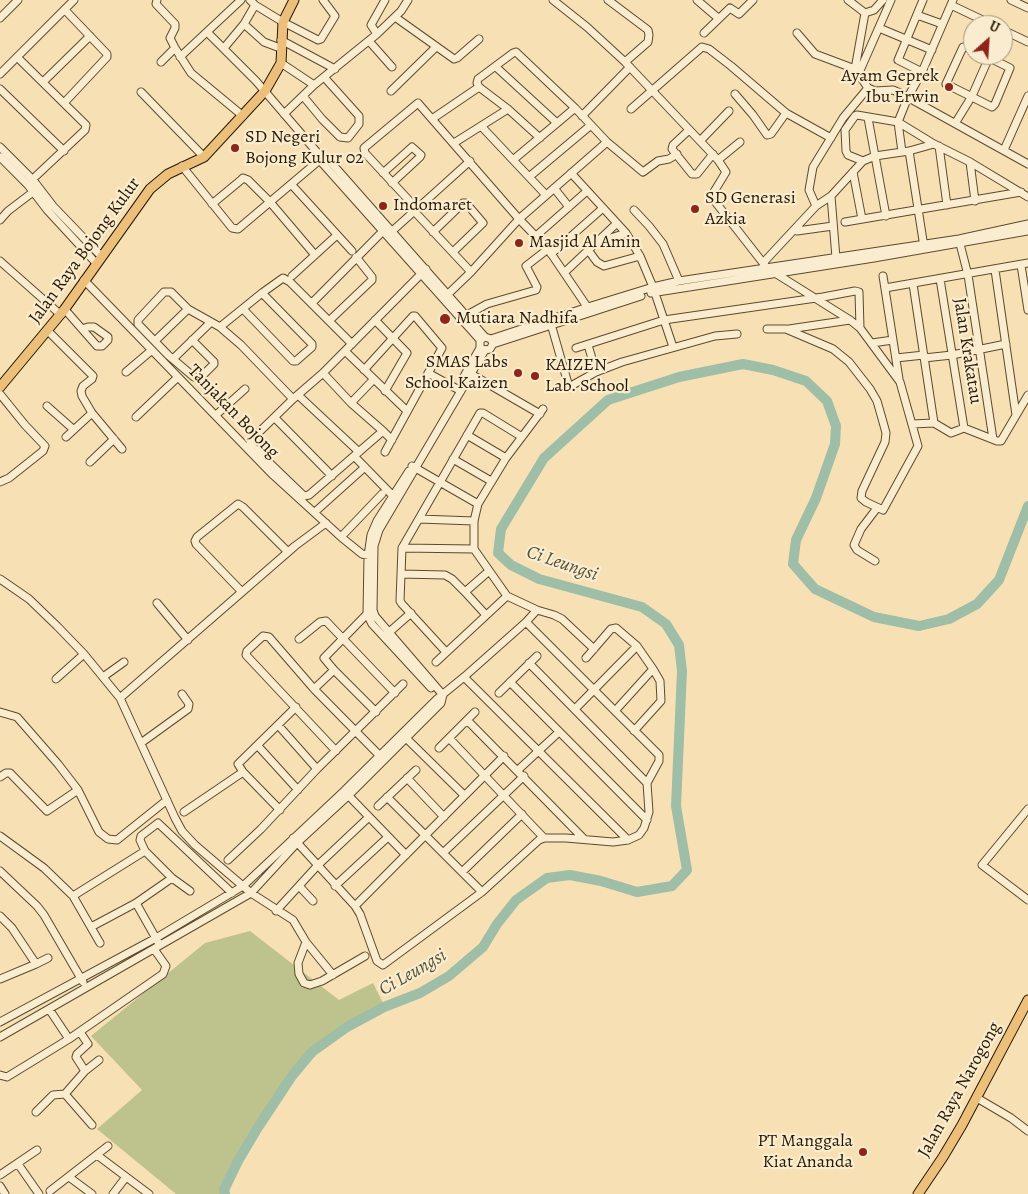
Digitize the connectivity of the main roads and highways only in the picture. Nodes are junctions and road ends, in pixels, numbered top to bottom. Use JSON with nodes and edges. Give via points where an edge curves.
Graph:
{"nodes":[{"id":1,"x":294,"y":0,"type":"edge"},
{"id":2,"x":0,"y":387,"type":"edge"},
{"id":3,"x":1028,"y":1000,"type":"edge"},
{"id":4,"x":918,"y":1194,"type":"edge"}],
"edges":[{"from":1,"to":2,"type":"main road","name":"Jalan Raya Bojong Kulur","via":[[282,22],[281,63],[265,91],[204,157],[182,166],[150,189],[48,331]]},
{"from":3,"to":4,"type":"main road","name":"Jalan Raya Narogong","via":[[977,1098]]}]}
